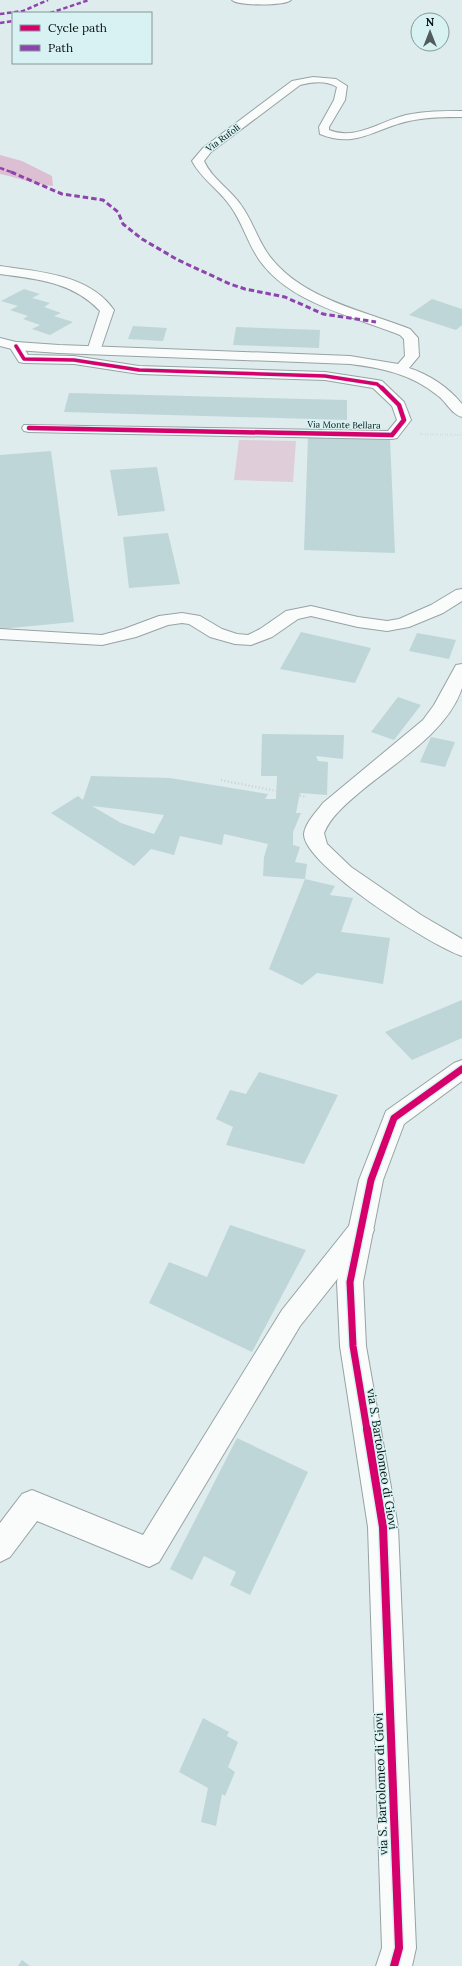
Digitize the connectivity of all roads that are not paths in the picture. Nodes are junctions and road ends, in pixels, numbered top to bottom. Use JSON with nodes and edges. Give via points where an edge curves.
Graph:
{"nodes":[{"id":1,"x":236,"y":0,"type":"edge"},
{"id":2,"x":287,"y":0,"type":"edge"},
{"id":3,"x":462,"y":114,"type":"edge"},
{"id":4,"x":0,"y":270,"type":"edge"},
{"id":5,"x":0,"y":342,"type":"edge"},
{"id":6,"x":16,"y":346,"type":"junction"},
{"id":7,"x":94,"y":351,"type":"junction"},
{"id":8,"x":402,"y":368,"type":"junction"},
{"id":9,"x":462,"y":413,"type":"edge"},
{"id":10,"x":29,"y":428,"type":"dead end"},
{"id":11,"x":462,"y":594,"type":"edge"},
{"id":12,"x":0,"y":634,"type":"edge"},
{"id":13,"x":462,"y":669,"type":"edge"},
{"id":14,"x":462,"y":948,"type":"edge"},
{"id":15,"x":462,"y":1069,"type":"edge"},
{"id":16,"x":360,"y":1230,"type":"junction"},
{"id":17,"x":0,"y":1547,"type":"edge"},
{"id":18,"x":394,"y":1966,"type":"edge"}],
"edges":[{"from":1,"to":2,"type":"street"},
{"from":3,"to":8,"type":"street","name":"Via Rufoli","via":[[416,116],[400,119],[359,135],[336,136],[324,132],[324,125],[340,100],[342,86],[328,80],[304,81],[296,83],[207,150],[198,161],[237,206],[261,253],[277,272],[314,296],[405,332],[411,338],[412,356]]},
{"from":4,"to":7,"type":"street","via":[[73,283],[98,299],[107,310]]},
{"from":5,"to":6,"type":"street"},
{"from":6,"to":7,"type":"street"},
{"from":6,"to":10,"type":"street","name":"Via Monte Bellara","via":[[24,358],[74,360],[139,370],[325,376],[377,384],[399,405],[404,420],[392,436]]},
{"from":7,"to":8,"type":"street","via":[[350,360]]},
{"from":8,"to":9,"type":"street","via":[[444,393]]},
{"from":11,"to":12,"type":"street","via":[[437,609],[403,623],[387,626],[311,611],[292,615],[251,640],[235,639],[216,633],[194,620],[182,618],[165,620],[102,640]]},
{"from":13,"to":14,"type":"street","via":[[430,724],[335,802],[320,817],[314,833],[316,845],[345,873],[407,916]]},
{"from":15,"to":16,"type":"street","name":"via S. Bartolomeo di Giovi","via":[[394,1118],[371,1180]]},
{"from":16,"to":17,"type":"street","via":[[292,1318],[149,1552],[32,1504]]},
{"from":16,"to":18,"type":"street","name":"via S. Bartolomeo di Giovi","via":[[350,1282],[353,1346],[383,1528],[399,1948]]}]}
